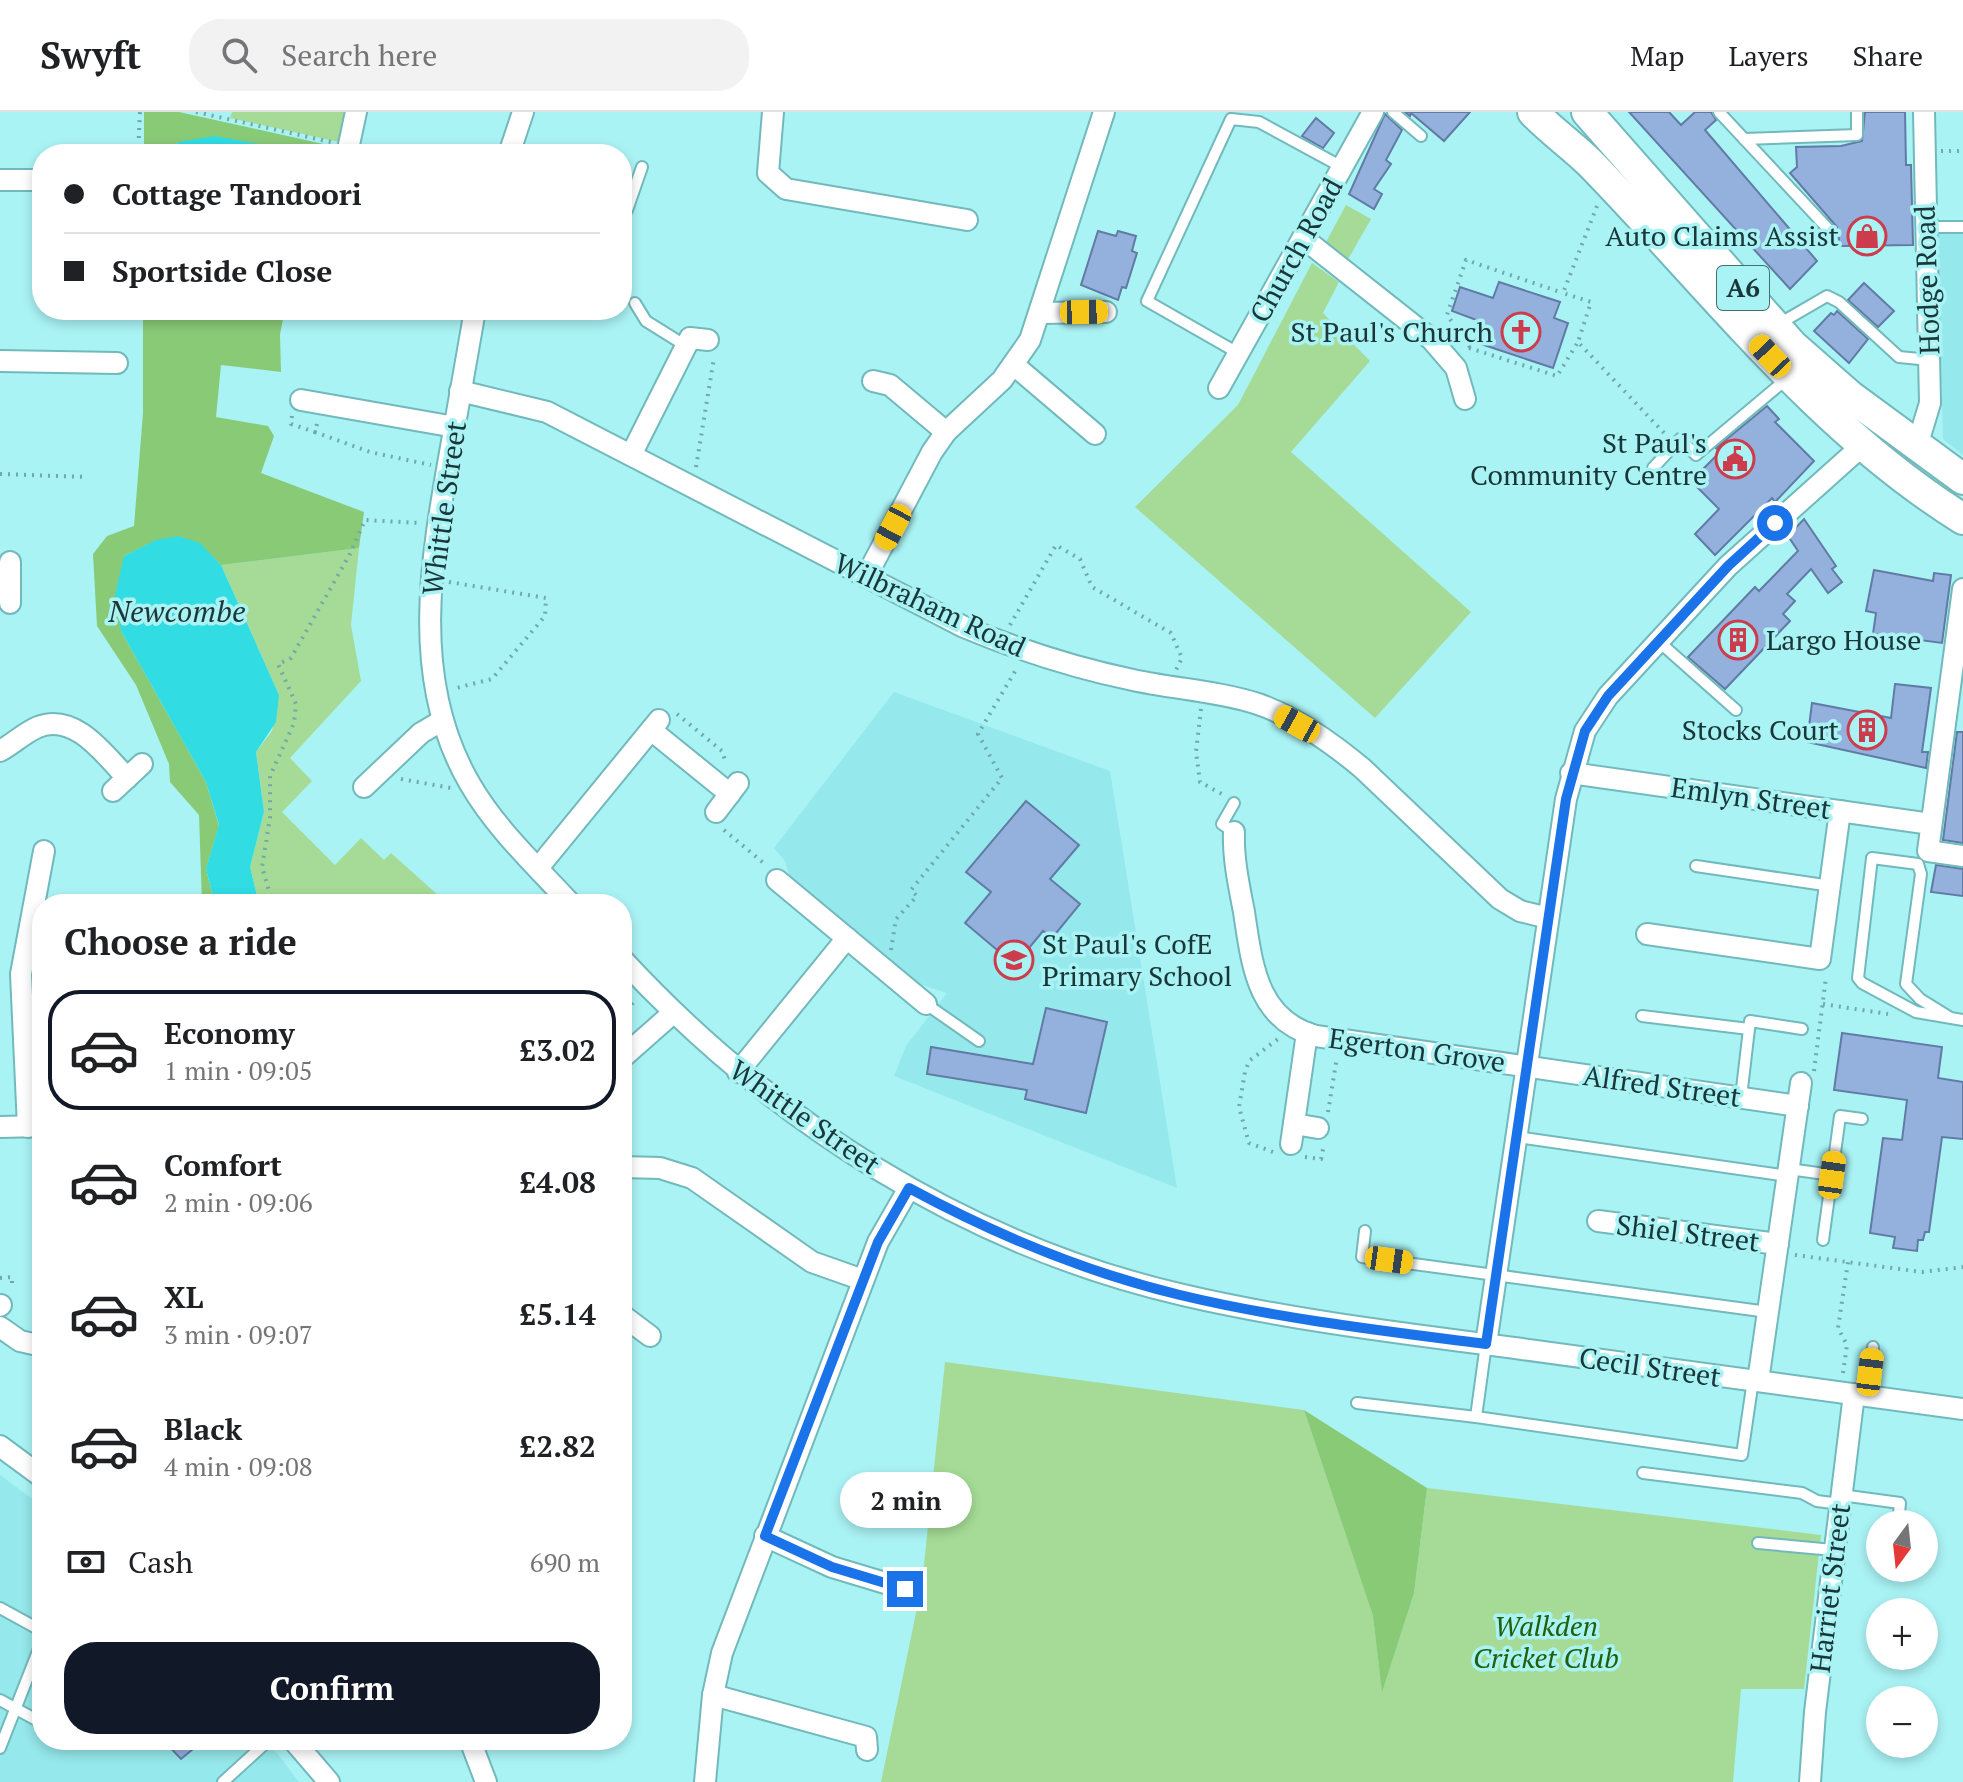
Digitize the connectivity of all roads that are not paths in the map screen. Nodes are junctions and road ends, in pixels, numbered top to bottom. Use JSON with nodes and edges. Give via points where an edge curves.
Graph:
{"nodes":[{"id":1,"x":356,"y":112,"type":"edge"},
{"id":2,"x":523,"y":112,"type":"edge"},
{"id":3,"x":773,"y":112,"type":"edge"},
{"id":4,"x":1104,"y":112,"type":"edge"},
{"id":5,"x":1373,"y":112,"type":"edge"},
{"id":6,"x":1393,"y":112,"type":"edge"},
{"id":7,"x":1533,"y":112,"type":"edge"},
{"id":8,"x":1555,"y":112,"type":"edge"},
{"id":9,"x":1587,"y":112,"type":"edge"},
{"id":10,"x":1719,"y":112,"type":"edge"},
{"id":11,"x":1857,"y":112,"type":"edge"},
{"id":12,"x":1924,"y":112,"type":"edge"},
{"id":13,"x":1421,"y":136,"type":"dead end"},
{"id":14,"x":1744,"y":139,"type":"junction"},
{"id":15,"x":349,"y":144,"type":"edge"},
{"id":16,"x":512,"y":144,"type":"edge"},
{"id":17,"x":1589,"y":162,"type":"junction"},
{"id":18,"x":642,"y":167,"type":"dead end"},
{"id":19,"x":1342,"y":167,"type":"junction"},
{"id":20,"x":0,"y":180,"type":"edge"},
{"id":21,"x":32,"y":180,"type":"edge"},
{"id":22,"x":632,"y":196,"type":"edge"},
{"id":23,"x":967,"y":220,"type":"dead end"},
{"id":24,"x":1925,"y":227,"type":"junction"},
{"id":25,"x":1963,"y":227,"type":"edge"},
{"id":26,"x":1831,"y":232,"type":"dead end"},
{"id":27,"x":1303,"y":238,"type":"junction"},
{"id":28,"x":635,"y":303,"type":"dead end"},
{"id":29,"x":1106,"y":312,"type":"dead end"},
{"id":30,"x":1041,"y":313,"type":"junction"},
{"id":31,"x":473,"y":320,"type":"edge"},
{"id":32,"x":1776,"y":325,"type":"junction"},
{"id":33,"x":708,"y":340,"type":"road end"},
{"id":34,"x":686,"y":346,"type":"junction"},
{"id":35,"x":1238,"y":353,"type":"junction"},
{"id":36,"x":1930,"y":360,"type":"junction"},
{"id":37,"x":0,"y":361,"type":"edge"},
{"id":38,"x":117,"y":363,"type":"dead end"},
{"id":39,"x":1014,"y":365,"type":"junction"},
{"id":40,"x":1791,"y":376,"type":"junction"},
{"id":41,"x":873,"y":381,"type":"dead end"},
{"id":42,"x":1219,"y":388,"type":"dead end"},
{"id":43,"x":460,"y":391,"type":"junction"},
{"id":44,"x":1465,"y":399,"type":"dead end"},
{"id":45,"x":313,"y":409,"type":"road end"},
{"id":46,"x":455,"y":427,"type":"junction"},
{"id":47,"x":946,"y":432,"type":"junction"},
{"id":48,"x":1095,"y":434,"type":"dead end"},
{"id":49,"x":1863,"y":445,"type":"junction"},
{"id":50,"x":1917,"y":446,"type":"junction"},
{"id":51,"x":631,"y":455,"type":"junction"},
{"id":52,"x":1653,"y":468,"type":"dead end"},
{"id":53,"x":1963,"y":479,"type":"edge"},
{"id":54,"x":1963,"y":519,"type":"edge"},
{"id":55,"x":7,"y":575,"type":"edge"},
{"id":56,"x":866,"y":577,"type":"junction"},
{"id":57,"x":1963,"y":589,"type":"edge"},
{"id":58,"x":10,"y":603,"type":"dead end"},
{"id":59,"x":1657,"y":640,"type":"junction"},
{"id":60,"x":1736,"y":710,"type":"dead end"},
{"id":61,"x":443,"y":720,"type":"junction"},
{"id":62,"x":0,"y":751,"type":"edge"},
{"id":63,"x":1571,"y":773,"type":"junction"},
{"id":64,"x":127,"y":778,"type":"dead end"},
{"id":65,"x":367,"y":784,"type":"road end"},
{"id":66,"x":1234,"y":803,"type":"road end"},
{"id":67,"x":1840,"y":811,"type":"junction"},
{"id":68,"x":716,"y":812,"type":"road end"},
{"id":69,"x":1931,"y":824,"type":"junction"},
{"id":70,"x":1234,"y":832,"type":"joint"},
{"id":71,"x":44,"y":851,"type":"dead end"},
{"id":72,"x":1963,"y":856,"type":"edge"},
{"id":73,"x":1923,"y":858,"type":"junction"},
{"id":74,"x":1696,"y":866,"type":"dead end"},
{"id":75,"x":538,"y":868,"type":"junction"},
{"id":76,"x":777,"y":880,"type":"road end"},
{"id":77,"x":1831,"y":886,"type":"junction"},
{"id":78,"x":39,"y":894,"type":"edge"},
{"id":79,"x":562,"y":894,"type":"edge"},
{"id":80,"x":1548,"y":918,"type":"junction"},
{"id":81,"x":32,"y":930,"type":"edge"},
{"id":82,"x":1647,"y":934,"type":"dead end"},
{"id":83,"x":847,"y":938,"type":"junction"},
{"id":84,"x":632,"y":970,"type":"edge"},
{"id":85,"x":0,"y":973,"type":"edge"},
{"id":86,"x":21,"y":974,"type":"junction"},
{"id":87,"x":926,"y":1004,"type":"joint"},
{"id":88,"x":673,"y":1013,"type":"junction"},
{"id":89,"x":1642,"y":1016,"type":"dead end"},
{"id":90,"x":1949,"y":1017,"type":"junction"},
{"id":91,"x":1963,"y":1020,"type":"edge"},
{"id":92,"x":1749,"y":1029,"type":"junction"},
{"id":93,"x":1802,"y":1029,"type":"dead end"},
{"id":94,"x":1307,"y":1033,"type":"junction"},
{"id":95,"x":979,"y":1041,"type":"dead end"},
{"id":96,"x":632,"y":1049,"type":"edge"},
{"id":97,"x":1527,"y":1066,"type":"junction"},
{"id":98,"x":738,"y":1072,"type":"junction"},
{"id":99,"x":1801,"y":1083,"type":"road end"},
{"id":100,"x":32,"y":1093,"type":"edge"},
{"id":101,"x":1741,"y":1097,"type":"junction"},
{"id":102,"x":1798,"y":1106,"type":"junction"},
{"id":103,"x":1862,"y":1119,"type":"dead end"},
{"id":104,"x":32,"y":1126,"type":"edge"},
{"id":105,"x":0,"y":1127,"type":"edge"},
{"id":106,"x":1318,"y":1128,"type":"dead end"},
{"id":107,"x":1517,"y":1137,"type":"junction"},
{"id":108,"x":632,"y":1167,"type":"edge"},
{"id":109,"x":1788,"y":1172,"type":"junction"},
{"id":110,"x":1832,"y":1175,"type":"junction"},
{"id":111,"x":909,"y":1188,"type":"junction"},
{"id":112,"x":1598,"y":1221,"type":"dead end"},
{"id":113,"x":1365,"y":1231,"type":"dead end"},
{"id":114,"x":1823,"y":1240,"type":"dead end"},
{"id":115,"x":1777,"y":1248,"type":"junction"},
{"id":116,"x":1497,"y":1274,"type":"junction"},
{"id":117,"x":863,"y":1280,"type":"junction"},
{"id":118,"x":1768,"y":1312,"type":"junction"},
{"id":119,"x":632,"y":1322,"type":"edge"},
{"id":120,"x":1337,"y":1325,"type":"joint"},
{"id":121,"x":0,"y":1327,"type":"edge"},
{"id":122,"x":650,"y":1336,"type":"dead end"},
{"id":123,"x":32,"y":1344,"type":"edge"},
{"id":124,"x":1486,"y":1344,"type":"junction"},
{"id":125,"x":1873,"y":1347,"type":"dead end"},
{"id":126,"x":1756,"y":1381,"type":"junction"},
{"id":127,"x":1854,"y":1394,"type":"junction"},
{"id":128,"x":1357,"y":1403,"type":"dead end"},
{"id":129,"x":1963,"y":1409,"type":"edge"},
{"id":130,"x":1476,"y":1417,"type":"junction"},
{"id":131,"x":0,"y":1446,"type":"edge"},
{"id":132,"x":32,"y":1470,"type":"edge"},
{"id":133,"x":1643,"y":1473,"type":"dead end"},
{"id":134,"x":1840,"y":1500,"type":"junction"},
{"id":135,"x":1899,"y":1510,"type":"edge"},
{"id":136,"x":765,"y":1536,"type":"junction"},
{"id":137,"x":1758,"y":1543,"type":"dead end"},
{"id":138,"x":1833,"y":1550,"type":"junction"},
{"id":139,"x":905,"y":1589,"type":"dead end"},
{"id":140,"x":0,"y":1608,"type":"edge"},
{"id":141,"x":32,"y":1626,"type":"edge"},
{"id":142,"x":32,"y":1666,"type":"edge"},
{"id":143,"x":713,"y":1695,"type":"junction"},
{"id":144,"x":0,"y":1700,"type":"edge"},
{"id":145,"x":15,"y":1708,"type":"junction"},
{"id":146,"x":32,"y":1717,"type":"edge"},
{"id":147,"x":0,"y":1748,"type":"edge"},
{"id":148,"x":258,"y":1750,"type":"edge"},
{"id":149,"x":302,"y":1750,"type":"edge"},
{"id":150,"x":474,"y":1750,"type":"edge"},
{"id":151,"x":867,"y":1750,"type":"dead end"},
{"id":152,"x":223,"y":1782,"type":"edge"},
{"id":153,"x":329,"y":1782,"type":"edge"},
{"id":154,"x":486,"y":1782,"type":"edge"},
{"id":155,"x":705,"y":1782,"type":"edge"},
{"id":156,"x":1810,"y":1782,"type":"edge"}],
"edges":[{"from":1,"to":15,"type":"street"},
{"from":2,"to":16,"type":"street"},
{"from":3,"to":23,"type":"street","via":[[768,173],[786,189]]},
{"from":4,"to":30,"type":"street"},
{"from":5,"to":19,"type":"street","name":"Church Road"},
{"from":6,"to":13,"type":"lane"},
{"from":7,"to":17,"type":"main road","number":"A6"},
{"from":8,"to":17,"type":"main road"},
{"from":9,"to":32,"type":"main road","number":"A6"},
{"from":10,"to":14,"type":"lane"},
{"from":11,"to":14,"type":"lane","via":[[1857,135]]},
{"from":12,"to":24,"type":"street","name":"Hodge Road"},
{"from":14,"to":26,"type":"lane"},
{"from":17,"to":40,"type":"main road","number":"A6"},
{"from":18,"to":22,"type":"lane"},
{"from":19,"to":27,"type":"street","name":"Church Road"},
{"from":19,"to":35,"type":"lane","via":[[1259,122],[1231,119],[1147,301]]},
{"from":20,"to":21,"type":"street"},
{"from":24,"to":25,"type":"lane"},
{"from":24,"to":36,"type":"street","name":"Hodge Road"},
{"from":27,"to":35,"type":"street","name":"Church Road"},
{"from":27,"to":44,"type":"street","via":[[1431,339],[1451,363]]},
{"from":28,"to":34,"type":"lane","via":[[646,321]]},
{"from":29,"to":30,"type":"street"},
{"from":30,"to":39,"type":"street"},
{"from":31,"to":43,"type":"street","name":"Whittle Street"},
{"from":32,"to":36,"type":"lane","via":[[1827,296],[1899,357]]},
{"from":32,"to":50,"type":"main road","number":"A6","via":[[1850,396]]},
{"from":33,"to":34,"type":"street","via":[[690,338]]},
{"from":34,"to":51,"type":"street"},
{"from":35,"to":42,"type":"street","name":"Church Road"},
{"from":36,"to":50,"type":"street","name":"Hodge Road","via":[[1930,403]]},
{"from":37,"to":38,"type":"street"},
{"from":39,"to":47,"type":"street"},
{"from":39,"to":48,"type":"street"},
{"from":40,"to":49,"type":"main road","number":"A6"},
{"from":40,"to":52,"type":"lane","via":[[1696,455],[1680,439]]},
{"from":41,"to":47,"type":"street","via":[[890,385]]},
{"from":43,"to":46,"type":"street","name":"Whittle Street"},
{"from":43,"to":51,"type":"street","name":"Wilbraham Road","via":[[547,412]]},
{"from":45,"to":46,"type":"street"},
{"from":46,"to":61,"type":"street","name":"Whittle Street","via":[[431,579],[431,666]]},
{"from":47,"to":56,"type":"street"},
{"from":49,"to":54,"type":"main road","number":"A6"},
{"from":49,"to":59,"type":"street","via":[[1728,566]]},
{"from":50,"to":53,"type":"main road","number":"A6"},
{"from":51,"to":56,"type":"street","name":"Wilbraham Road"},
{"from":55,"to":58,"type":"street"},
{"from":56,"to":80,"type":"street","name":"Wilbraham Road","via":[[1027,652],[1261,705],[1340,750],[1500,899]]},
{"from":57,"to":69,"type":"street"},
{"from":59,"to":60,"type":"lane"},
{"from":59,"to":63,"type":"street","via":[[1597,711]]},
{"from":61,"to":65,"type":"street","via":[[421,733]]},
{"from":61,"to":75,"type":"street","name":"Whittle Street","via":[[469,781]]},
{"from":62,"to":64,"type":"street","via":[[44,725],[70,727]]},
{"from":63,"to":67,"type":"street","name":"Emlyn Street"},
{"from":63,"to":80,"type":"street"},
{"from":66,"to":70,"type":"lane","via":[[1222,824]]},
{"from":67,"to":69,"type":"street","name":"Emlyn Street"},
{"from":67,"to":77,"type":"street"},
{"from":68,"to":75,"type":"street","via":[[734,789],[655,725]]},
{"from":69,"to":73,"type":"street"},
{"from":70,"to":94,"type":"street","name":"Egerton Grove","via":[[1267,1003]]},
{"from":71,"to":78,"type":"street"},
{"from":72,"to":73,"type":"street"},
{"from":73,"to":90,"type":"lane","via":[[1906,984]]},
{"from":73,"to":90,"type":"lane","via":[[1872,858],[1856,971],[1862,983],[1916,1012]]},
{"from":74,"to":77,"type":"lane"},
{"from":75,"to":79,"type":"street","name":"Whittle Street"},
{"from":76,"to":83,"type":"street"},
{"from":77,"to":82,"type":"street","via":[[1820,959]]},
{"from":80,"to":97,"type":"street"},
{"from":81,"to":86,"type":"street"},
{"from":83,"to":87,"type":"street"},
{"from":83,"to":98,"type":"street"},
{"from":84,"to":88,"type":"street","name":"Whittle Street"},
{"from":85,"to":86,"type":"street"},
{"from":86,"to":100,"type":"street"},
{"from":87,"to":95,"type":"lane"},
{"from":88,"to":96,"type":"street"},
{"from":88,"to":98,"type":"street","name":"Whittle Street"},
{"from":89,"to":92,"type":"lane"},
{"from":90,"to":91,"type":"lane"},
{"from":92,"to":93,"type":"lane","via":[[1750,1021]]},
{"from":92,"to":101,"type":"lane"},
{"from":94,"to":97,"type":"street","name":"Egerton Grove"},
{"from":94,"to":106,"type":"street","name":"Egerton Grove","via":[[1293,1134]]},
{"from":97,"to":101,"type":"street","name":"Alfred Street"},
{"from":97,"to":107,"type":"street"},
{"from":98,"to":111,"type":"street","name":"Whittle Street","via":[[827,1138]]},
{"from":99,"to":102,"type":"street"},
{"from":101,"to":102,"type":"street","name":"Alfred Street"},
{"from":102,"to":109,"type":"street"},
{"from":103,"to":110,"type":"lane","via":[[1840,1116]]},
{"from":104,"to":105,"type":"street"},
{"from":107,"to":109,"type":"lane"},
{"from":107,"to":116,"type":"street"},
{"from":108,"to":117,"type":"street","via":[[660,1168],[692,1178],[812,1262]]},
{"from":109,"to":110,"type":"lane"},
{"from":109,"to":115,"type":"street"},
{"from":110,"to":114,"type":"lane"},
{"from":111,"to":117,"type":"street","via":[[887,1222]]},
{"from":111,"to":120,"type":"street","name":"Whittle Street","via":[[1007,1236],[1136,1283]]},
{"from":112,"to":115,"type":"street","name":"Shiel Street"},
{"from":113,"to":116,"type":"lane","via":[[1362,1257]]},
{"from":115,"to":118,"type":"street"},
{"from":116,"to":118,"type":"lane"},
{"from":116,"to":124,"type":"street"},
{"from":117,"to":136,"type":"street"},
{"from":118,"to":126,"type":"street"},
{"from":119,"to":122,"type":"street"},
{"from":120,"to":124,"type":"street","name":"Cecil Street"},
{"from":121,"to":123,"type":"street"},
{"from":124,"to":126,"type":"street","name":"Cecil Street"},
{"from":124,"to":130,"type":"lane"},
{"from":125,"to":127,"type":"lane"},
{"from":126,"to":127,"type":"street","name":"Cecil Street"},
{"from":126,"to":130,"type":"lane","via":[[1742,1455]]},
{"from":127,"to":129,"type":"street","name":"Cecil Street"},
{"from":127,"to":134,"type":"street","name":"Harriet Street"},
{"from":128,"to":130,"type":"lane"},
{"from":131,"to":132,"type":"street"},
{"from":133,"to":134,"type":"lane","via":[[1802,1493],[1817,1501]]},
{"from":134,"to":135,"type":"lane","via":[[1900,1503]]},
{"from":134,"to":138,"type":"street","name":"Harriet Street"},
{"from":136,"to":139,"type":"street","via":[[832,1567]]},
{"from":136,"to":143,"type":"street","via":[[722,1653]]},
{"from":137,"to":138,"type":"lane"},
{"from":138,"to":156,"type":"street","name":"Harriet Street"},
{"from":140,"to":141,"type":"lane"},
{"from":142,"to":145,"type":"lane"},
{"from":143,"to":151,"type":"street","via":[[866,1737]]},
{"from":143,"to":155,"type":"street"},
{"from":144,"to":145,"type":"lane"},
{"from":145,"to":146,"type":"lane"},
{"from":145,"to":147,"type":"lane"},
{"from":148,"to":152,"type":"lane"},
{"from":149,"to":153,"type":"street"},
{"from":150,"to":154,"type":"street"}]}
